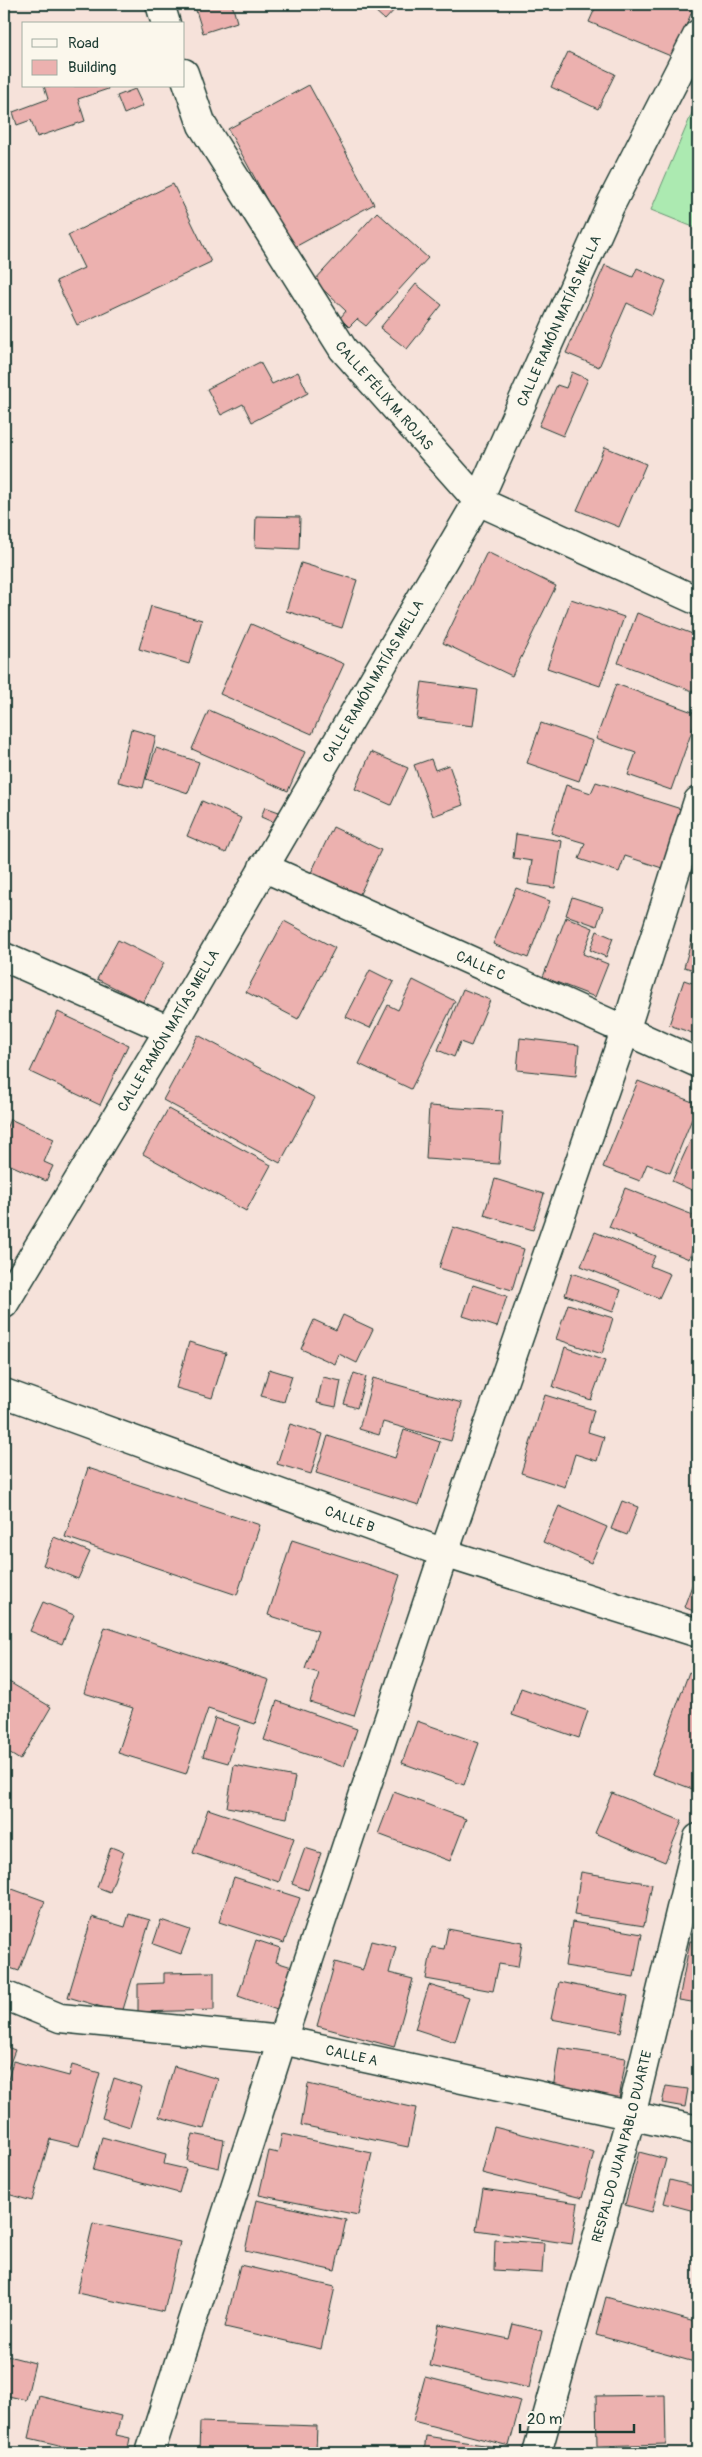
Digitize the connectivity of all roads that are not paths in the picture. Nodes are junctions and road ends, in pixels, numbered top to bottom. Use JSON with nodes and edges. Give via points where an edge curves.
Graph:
{"nodes":[{"id":1,"x":160,"y":4,"type":"edge"},
{"id":2,"x":165,"y":22,"type":"edge"},
{"id":3,"x":698,"y":34,"type":"edge"},
{"id":4,"x":185,"y":76,"type":"edge"},
{"id":5,"x":478,"y":501,"type":"junction"},
{"id":6,"x":698,"y":601,"type":"edge"},
{"id":7,"x":698,"y":801,"type":"edge"},
{"id":8,"x":263,"y":867,"type":"junction"},
{"id":9,"x":4,"y":957,"type":"edge"},
{"id":10,"x":169,"y":1030,"type":"junction"},
{"id":11,"x":625,"y":1031,"type":"junction"},
{"id":12,"x":698,"y":1063,"type":"edge"},
{"id":13,"x":4,"y":1304,"type":"edge"},
{"id":14,"x":4,"y":1393,"type":"edge"},
{"id":15,"x":444,"y":1553,"type":"junction"},
{"id":16,"x":698,"y":1633,"type":"edge"},
{"id":17,"x":698,"y":1838,"type":"edge"},
{"id":18,"x":4,"y":1995,"type":"edge"},
{"id":19,"x":282,"y":2040,"type":"junction"},
{"id":20,"x":631,"y":2116,"type":"junction"},
{"id":21,"x":698,"y":2130,"type":"edge"},
{"id":22,"x":150,"y":2453,"type":"edge"},
{"id":23,"x":537,"y":2453,"type":"edge"}],
"edges":[{"from":1,"to":2,"type":"street"},
{"from":3,"to":5,"type":"street","name":"CALLE RAMÓN MATÍAS MELLA","via":[[610,206]]},
{"from":4,"to":5,"type":"street","name":"CALLE FÉLIX M. ROJAS","via":[[202,125],[343,349]]},
{"from":5,"to":6,"type":"street","name":"CALLE FÉLIX M. ROJAS"},
{"from":5,"to":8,"type":"street","name":"CALLE RAMÓN MATÍAS MELLA"},
{"from":7,"to":11,"type":"street"},
{"from":8,"to":10,"type":"street","name":"CALLE RAMÓN MATÍAS MELLA"},
{"from":8,"to":11,"type":"street","name":"CALLE C"},
{"from":9,"to":10,"type":"street"},
{"from":10,"to":13,"type":"street","name":"CALLE RAMÓN MATÍAS MELLA"},
{"from":11,"to":12,"type":"street","name":"CALLE C"},
{"from":11,"to":15,"type":"street"},
{"from":14,"to":15,"type":"street","name":"CALLE B"},
{"from":15,"to":16,"type":"street","name":"CALLE B"},
{"from":15,"to":19,"type":"street"},
{"from":17,"to":20,"type":"street","name":"RESPALDO JUAN PABLO DUARTE"},
{"from":18,"to":19,"type":"street","name":"CALLE A","via":[[60,2018]]},
{"from":19,"to":20,"type":"street","name":"CALLE A"},
{"from":19,"to":22,"type":"street"},
{"from":20,"to":21,"type":"street","name":"CALLE A"},
{"from":20,"to":23,"type":"street","name":"RESPALDO JUAN PABLO DUARTE"}]}
